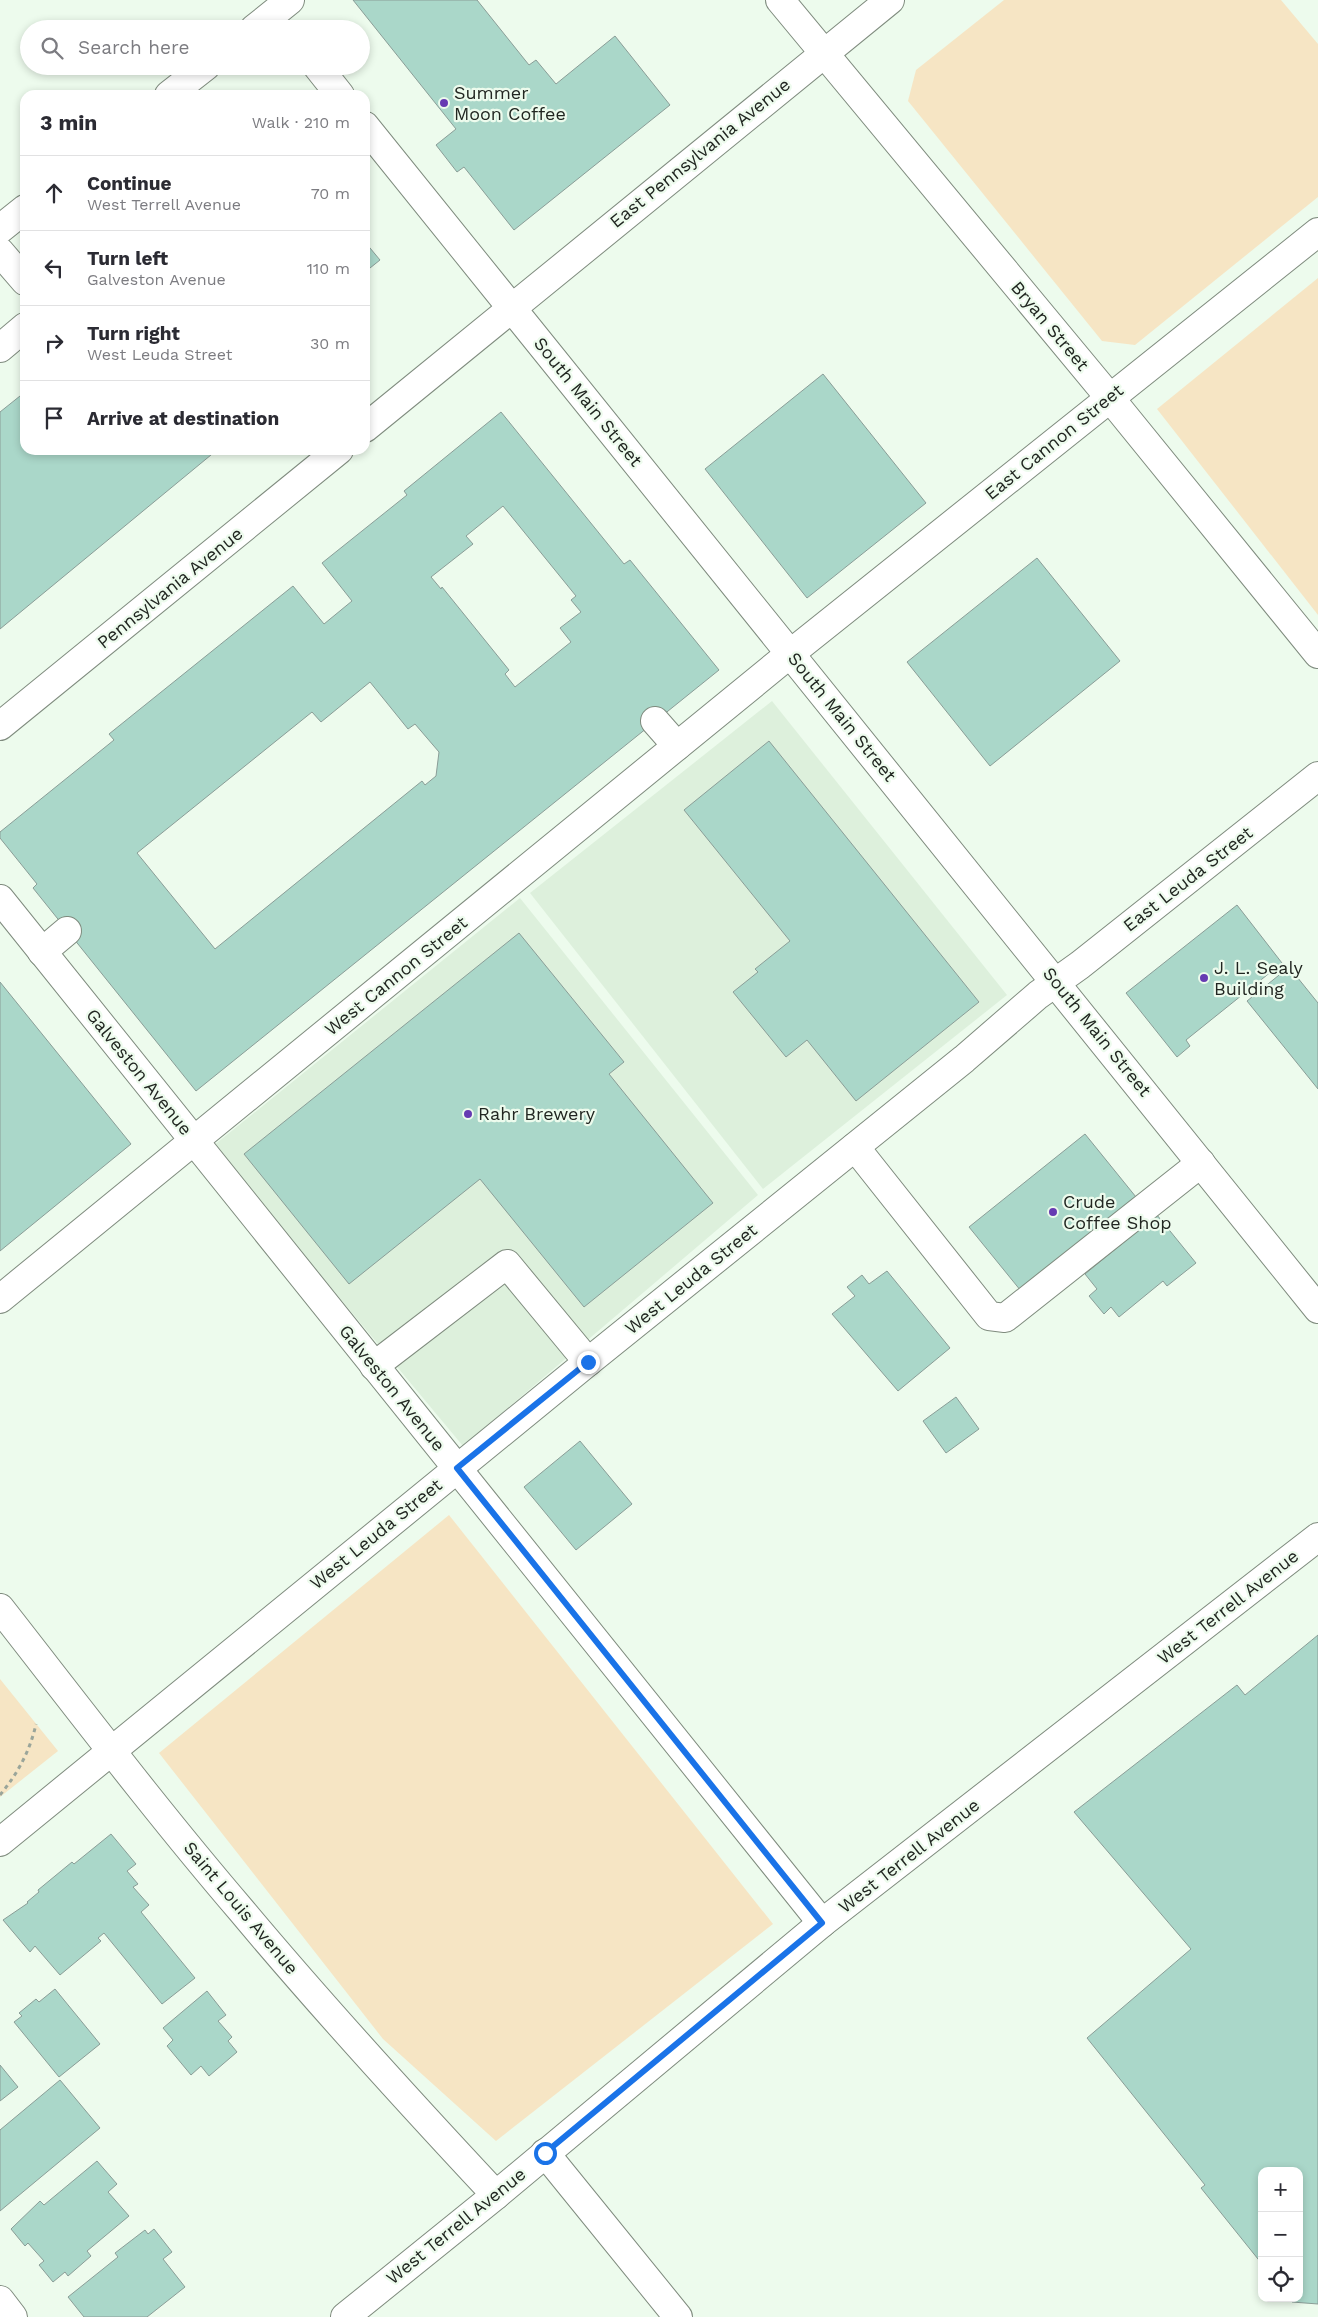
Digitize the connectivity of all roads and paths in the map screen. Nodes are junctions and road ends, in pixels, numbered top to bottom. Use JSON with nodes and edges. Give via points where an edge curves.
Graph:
{"nodes":[{"id":1,"x":780,"y":0,"type":"edge"},
{"id":2,"x":884,"y":2,"type":"edge"},
{"id":3,"x":823,"y":53,"type":"junction"},
{"id":4,"x":195,"y":75,"type":"edge"},
{"id":5,"x":324,"y":75,"type":"edge"},
{"id":6,"x":175,"y":90,"type":"edge"},
{"id":7,"x":336,"y":90,"type":"edge"},
{"id":8,"x":370,"y":132,"type":"edge"},
{"id":9,"x":20,"y":213,"type":"edge"},
{"id":10,"x":0,"y":229,"type":"edge"},
{"id":11,"x":1318,"y":232,"type":"edge"},
{"id":12,"x":0,"y":252,"type":"edge"},
{"id":13,"x":20,"y":275,"type":"edge"},
{"id":14,"x":511,"y":307,"type":"junction"},
{"id":15,"x":20,"y":331,"type":"edge"},
{"id":16,"x":0,"y":348,"type":"edge"},
{"id":17,"x":1110,"y":398,"type":"junction"},
{"id":18,"x":370,"y":424,"type":"edge"},
{"id":19,"x":333,"y":455,"type":"edge"},
{"id":20,"x":791,"y":653,"type":"junction"},
{"id":21,"x":1318,"y":654,"type":"edge"},
{"id":22,"x":655,"y":721,"type":"dead end"},
{"id":23,"x":0,"y":726,"type":"edge"},
{"id":24,"x":677,"y":746,"type":"junction"},
{"id":25,"x":1318,"y":776,"type":"edge"},
{"id":26,"x":0,"y":899,"type":"edge"},
{"id":27,"x":67,"y":931,"type":"dead end"},
{"id":28,"x":42,"y":952,"type":"junction"},
{"id":29,"x":1057,"y":982,"type":"junction"},
{"id":30,"x":194,"y":1141,"type":"junction"},
{"id":31,"x":855,"y":1147,"type":"junction"},
{"id":32,"x":1201,"y":1163,"type":"junction"},
{"id":33,"x":0,"y":1299,"type":"edge"},
{"id":34,"x":1318,"y":1309,"type":"edge"},
{"id":35,"x":588,"y":1362,"type":"junction"},
{"id":36,"x":374,"y":1366,"type":"junction"},
{"id":37,"x":457,"y":1468,"type":"junction"},
{"id":38,"x":1318,"y":1537,"type":"edge"},
{"id":39,"x":0,"y":1608,"type":"edge"},
{"id":40,"x":36,"y":1724,"type":"dead end"},
{"id":41,"x":110,"y":1750,"type":"junction"},
{"id":42,"x":0,"y":1795,"type":"edge"},
{"id":43,"x":0,"y":1842,"type":"edge"},
{"id":44,"x":822,"y":1923,"type":"junction"},
{"id":45,"x":545,"y":2153,"type":"junction"},
{"id":46,"x":496,"y":2195,"type":"junction"},
{"id":47,"x":0,"y":2300,"type":"edge"},
{"id":48,"x":14,"y":2317,"type":"edge"},
{"id":49,"x":345,"y":2317,"type":"edge"},
{"id":50,"x":678,"y":2317,"type":"edge"}],
"edges":[{"from":1,"to":3,"type":"street","name":"Bryan Street"},
{"from":2,"to":3,"type":"street","name":"East Pennsylvania Avenue"},
{"from":3,"to":14,"type":"street","name":"East Pennsylvania Avenue"},
{"from":3,"to":17,"type":"street","name":"Bryan Street"},
{"from":4,"to":6,"type":"street"},
{"from":5,"to":7,"type":"street"},
{"from":8,"to":14,"type":"street","name":"South Main Street"},
{"from":9,"to":10,"type":"street"},
{"from":11,"to":17,"type":"street","name":"East Cannon Street"},
{"from":12,"to":13,"type":"street"},
{"from":14,"to":18,"type":"street"},
{"from":14,"to":20,"type":"street","name":"South Main Street"},
{"from":15,"to":16,"type":"street"},
{"from":17,"to":20,"type":"street","name":"East Cannon Street"},
{"from":17,"to":21,"type":"street","name":"Bryan Street"},
{"from":19,"to":23,"type":"street","name":"Pennsylvania Avenue"},
{"from":20,"to":24,"type":"street","name":"West Cannon Street"},
{"from":20,"to":29,"type":"street","name":"South Main Street"},
{"from":22,"to":24,"type":"street"},
{"from":24,"to":30,"type":"street","name":"West Cannon Street"},
{"from":25,"to":29,"type":"street","name":"East Leuda Street"},
{"from":26,"to":28,"type":"street","name":"Galveston Avenue"},
{"from":27,"to":28,"type":"street"},
{"from":28,"to":30,"type":"street","name":"Galveston Avenue"},
{"from":29,"to":31,"type":"street","name":"West Leuda Street"},
{"from":29,"to":32,"type":"street","name":"South Main Street"},
{"from":30,"to":33,"type":"street","name":"West Cannon Street"},
{"from":30,"to":36,"type":"street","name":"Galveston Avenue"},
{"from":31,"to":32,"type":"street","via":[[989,1316],[1005,1318]]},
{"from":31,"to":35,"type":"street","name":"West Leuda Street"},
{"from":32,"to":34,"type":"street","name":"South Main Street"},
{"from":35,"to":36,"type":"street","via":[[507,1264]]},
{"from":35,"to":37,"type":"street","name":"West Leuda Street"},
{"from":36,"to":37,"type":"street","name":"Galveston Avenue"},
{"from":37,"to":41,"type":"street","name":"West Leuda Street"},
{"from":37,"to":44,"type":"street","name":"Galveston Avenue"},
{"from":38,"to":44,"type":"street","name":"West Terrell Avenue"},
{"from":39,"to":41,"type":"street","name":"Saint Louis Avenue"},
{"from":40,"to":42,"type":"path","via":[[32,1743],[16,1776]]},
{"from":41,"to":43,"type":"street","name":"West Leuda Street"},
{"from":41,"to":46,"type":"street","name":"Saint Louis Avenue","via":[[340,2026]]},
{"from":44,"to":45,"type":"street","name":"West Terrell Avenue"},
{"from":45,"to":46,"type":"street","name":"West Terrell Avenue"},
{"from":45,"to":50,"type":"street"},
{"from":46,"to":49,"type":"street","name":"West Terrell Avenue"},
{"from":47,"to":48,"type":"street"}]}
